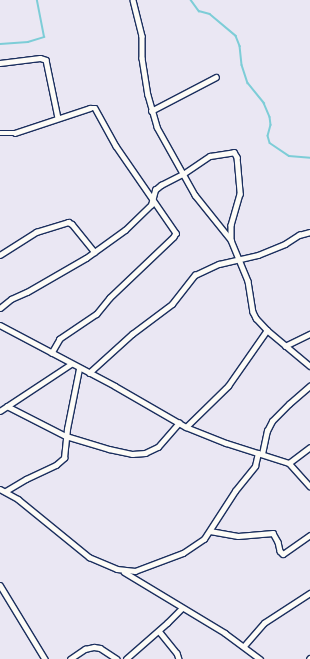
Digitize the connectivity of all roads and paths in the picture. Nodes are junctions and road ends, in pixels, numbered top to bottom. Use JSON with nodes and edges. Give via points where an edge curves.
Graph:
{"nodes":[{"id":1,"x":133,"y":0,"type":"edge"},
{"id":2,"x":0,"y":63,"type":"edge"},
{"id":3,"x":216,"y":77,"type":"dead end"},
{"id":4,"x":151,"y":111,"type":"junction"},
{"id":5,"x":58,"y":118,"type":"junction"},
{"id":6,"x":2,"y":134,"type":"edge"},
{"id":7,"x":0,"y":139,"type":"edge"},
{"id":8,"x":183,"y":174,"type":"junction"},
{"id":9,"x":154,"y":200,"type":"junction"},
{"id":10,"x":310,"y":232,"type":"edge"},
{"id":11,"x":231,"y":240,"type":"junction"},
{"id":12,"x":95,"y":252,"type":"junction"},
{"id":13,"x":0,"y":254,"type":"edge"},
{"id":14,"x":240,"y":260,"type":"junction"},
{"id":15,"x":0,"y":308,"type":"edge"},
{"id":16,"x":0,"y":325,"type":"edge"},
{"id":17,"x":267,"y":330,"type":"junction"},
{"id":18,"x":310,"y":334,"type":"edge"},
{"id":19,"x":285,"y":346,"type":"junction"},
{"id":20,"x":52,"y":353,"type":"junction"},
{"id":21,"x":71,"y":364,"type":"junction"},
{"id":22,"x":310,"y":366,"type":"edge"},
{"id":23,"x":79,"y":369,"type":"junction"},
{"id":24,"x":89,"y":373,"type":"junction"},
{"id":25,"x":310,"y":386,"type":"edge"},
{"id":26,"x":7,"y":406,"type":"junction"},
{"id":27,"x":0,"y":411,"type":"edge"},
{"id":28,"x":179,"y":423,"type":"junction"},
{"id":29,"x":186,"y":427,"type":"junction"},
{"id":30,"x":66,"y":436,"type":"junction"},
{"id":31,"x":310,"y":447,"type":"edge"},
{"id":32,"x":260,"y":454,"type":"junction"},
{"id":33,"x":289,"y":463,"type":"junction"},
{"id":34,"x":310,"y":486,"type":"edge"},
{"id":35,"x":0,"y":489,"type":"edge"},
{"id":36,"x":6,"y":491,"type":"junction"},
{"id":37,"x":210,"y":531,"type":"junction"},
{"id":38,"x":310,"y":535,"type":"edge"},
{"id":39,"x":122,"y":571,"type":"junction"},
{"id":40,"x":0,"y":585,"type":"edge"},
{"id":41,"x":310,"y":593,"type":"edge"},
{"id":42,"x":182,"y":608,"type":"junction"},
{"id":43,"x":159,"y":631,"type":"junction"},
{"id":44,"x":244,"y":646,"type":"junction"},
{"id":45,"x":45,"y":659,"type":"edge"},
{"id":46,"x":70,"y":659,"type":"edge"},
{"id":47,"x":117,"y":659,"type":"edge"},
{"id":48,"x":126,"y":659,"type":"edge"},
{"id":49,"x":179,"y":659,"type":"edge"},
{"id":50,"x":260,"y":659,"type":"edge"}],
"edges":[{"from":1,"to":4,"type":"street","via":[[142,36],[142,58]]},
{"from":2,"to":5,"type":"street","via":[[40,58],[46,60]]},
{"from":3,"to":4,"type":"street"},
{"from":4,"to":8,"type":"street"},
{"from":5,"to":6,"type":"street","via":[[15,134]]},
{"from":5,"to":9,"type":"street","via":[[95,108],[116,146]]},
{"from":6,"to":7,"type":"street"},
{"from":8,"to":9,"type":"street","via":[[156,188]]},
{"from":8,"to":11,"type":"street","via":[[194,195]]},
{"from":8,"to":11,"type":"street","via":[[210,156],[236,153],[240,197],[231,225]]},
{"from":9,"to":12,"type":"street","via":[[152,205],[125,230]]},
{"from":9,"to":20,"type":"street","via":[[175,231],[175,236],[110,298],[97,314],[60,339]]},
{"from":10,"to":14,"type":"street","via":[[272,250]]},
{"from":11,"to":14,"type":"street"},
{"from":12,"to":13,"type":"street","via":[[68,222],[36,232]]},
{"from":12,"to":15,"type":"street","via":[[27,292],[11,298]]},
{"from":14,"to":17,"type":"street","via":[[248,282],[254,315]]},
{"from":14,"to":24,"type":"street","via":[[219,264],[195,275],[172,304],[132,334]]},
{"from":16,"to":20,"type":"street"},
{"from":17,"to":19,"type":"street"},
{"from":17,"to":29,"type":"street","via":[[228,386]]},
{"from":18,"to":19,"type":"street"},
{"from":19,"to":22,"type":"street"},
{"from":20,"to":21,"type":"street"},
{"from":21,"to":23,"type":"street"},
{"from":21,"to":26,"type":"street"},
{"from":23,"to":24,"type":"street"},
{"from":23,"to":30,"type":"street"},
{"from":24,"to":28,"type":"street"},
{"from":25,"to":32,"type":"street","via":[[272,421]]},
{"from":26,"to":27,"type":"street"},
{"from":26,"to":30,"type":"street"},
{"from":28,"to":29,"type":"street"},
{"from":28,"to":30,"type":"street","via":[[158,447],[140,454],[115,451]]},
{"from":29,"to":32,"type":"street"},
{"from":30,"to":36,"type":"street","via":[[66,455],[62,460]]},
{"from":31,"to":33,"type":"street"},
{"from":32,"to":33,"type":"street"},
{"from":32,"to":37,"type":"street","via":[[255,466],[235,491]]},
{"from":33,"to":34,"type":"street"},
{"from":35,"to":36,"type":"street"},
{"from":36,"to":39,"type":"street","via":[[85,554]]},
{"from":37,"to":38,"type":"street","via":[[238,536],[274,533],[283,554]]},
{"from":37,"to":39,"type":"street","via":[[199,544],[183,553],[135,571]]},
{"from":39,"to":42,"type":"street"},
{"from":40,"to":45,"type":"street"},
{"from":41,"to":44,"type":"street","via":[[264,624]]},
{"from":42,"to":43,"type":"street"},
{"from":42,"to":44,"type":"street"},
{"from":43,"to":48,"type":"street"},
{"from":43,"to":49,"type":"street"},
{"from":44,"to":50,"type":"street"},
{"from":46,"to":47,"type":"street","via":[[85,649],[94,647]]}]}
